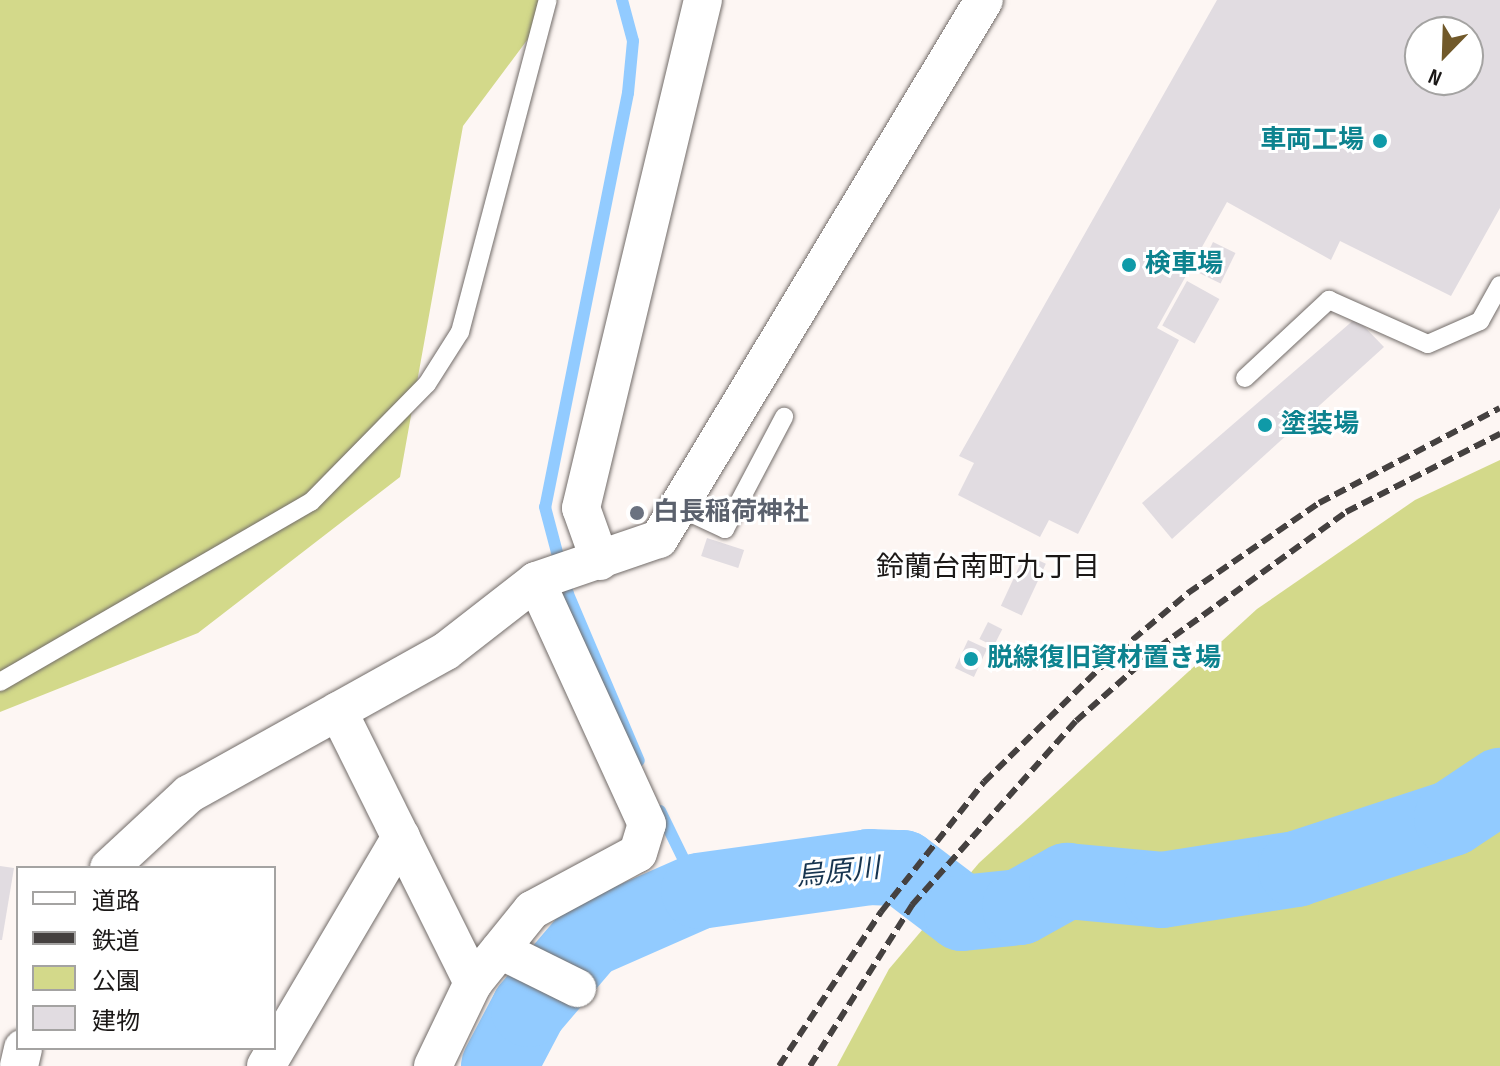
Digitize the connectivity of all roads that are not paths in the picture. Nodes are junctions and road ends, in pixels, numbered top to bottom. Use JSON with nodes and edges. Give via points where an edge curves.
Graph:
{"nodes":[{"id":1,"x":548,"y":0,"type":"edge"},
{"id":2,"x":703,"y":0,"type":"edge"},
{"id":3,"x":984,"y":0,"type":"edge"},
{"id":4,"x":1500,"y":285,"type":"edge"},
{"id":5,"x":1245,"y":378,"type":"dead end"},
{"id":6,"x":784,"y":417,"type":"dead end"},
{"id":7,"x":678,"y":507,"type":"junction"},
{"id":8,"x":600,"y":561,"type":"junction"},
{"id":9,"x":536,"y":581,"type":"junction"},
{"id":10,"x":0,"y":682,"type":"edge"},
{"id":11,"x":338,"y":711,"type":"junction"},
{"id":12,"x":401,"y":837,"type":"junction"},
{"id":13,"x":111,"y":866,"type":"edge"},
{"id":14,"x":507,"y":953,"type":"junction"},
{"id":15,"x":473,"y":983,"type":"junction"},
{"id":16,"x":577,"y":988,"type":"dead end"},
{"id":17,"x":276,"y":1049,"type":"edge"},
{"id":18,"x":446,"y":1063,"type":"edge"}],
"edges":[{"from":1,"to":10,"type":"lane","via":[[460,332],[427,384],[311,502]]},
{"from":2,"to":8,"type":"street","via":[[581,508]]},
{"from":3,"to":7,"type":"street"},
{"from":4,"to":5,"type":"lane","via":[[1480,321],[1428,344],[1329,300]]},
{"from":6,"to":7,"type":"lane","via":[[725,529]]},
{"from":7,"to":8,"type":"street","via":[[659,539]]},
{"from":8,"to":9,"type":"street"},
{"from":9,"to":11,"type":"street","via":[[446,651]]},
{"from":9,"to":14,"type":"street","via":[[647,824],[638,853],[532,910]]},
{"from":11,"to":12,"type":"street"},
{"from":11,"to":13,"type":"street","via":[[189,794]]},
{"from":12,"to":15,"type":"street"},
{"from":12,"to":17,"type":"street"},
{"from":14,"to":15,"type":"street"},
{"from":14,"to":16,"type":"street"},
{"from":15,"to":18,"type":"street"}]}
